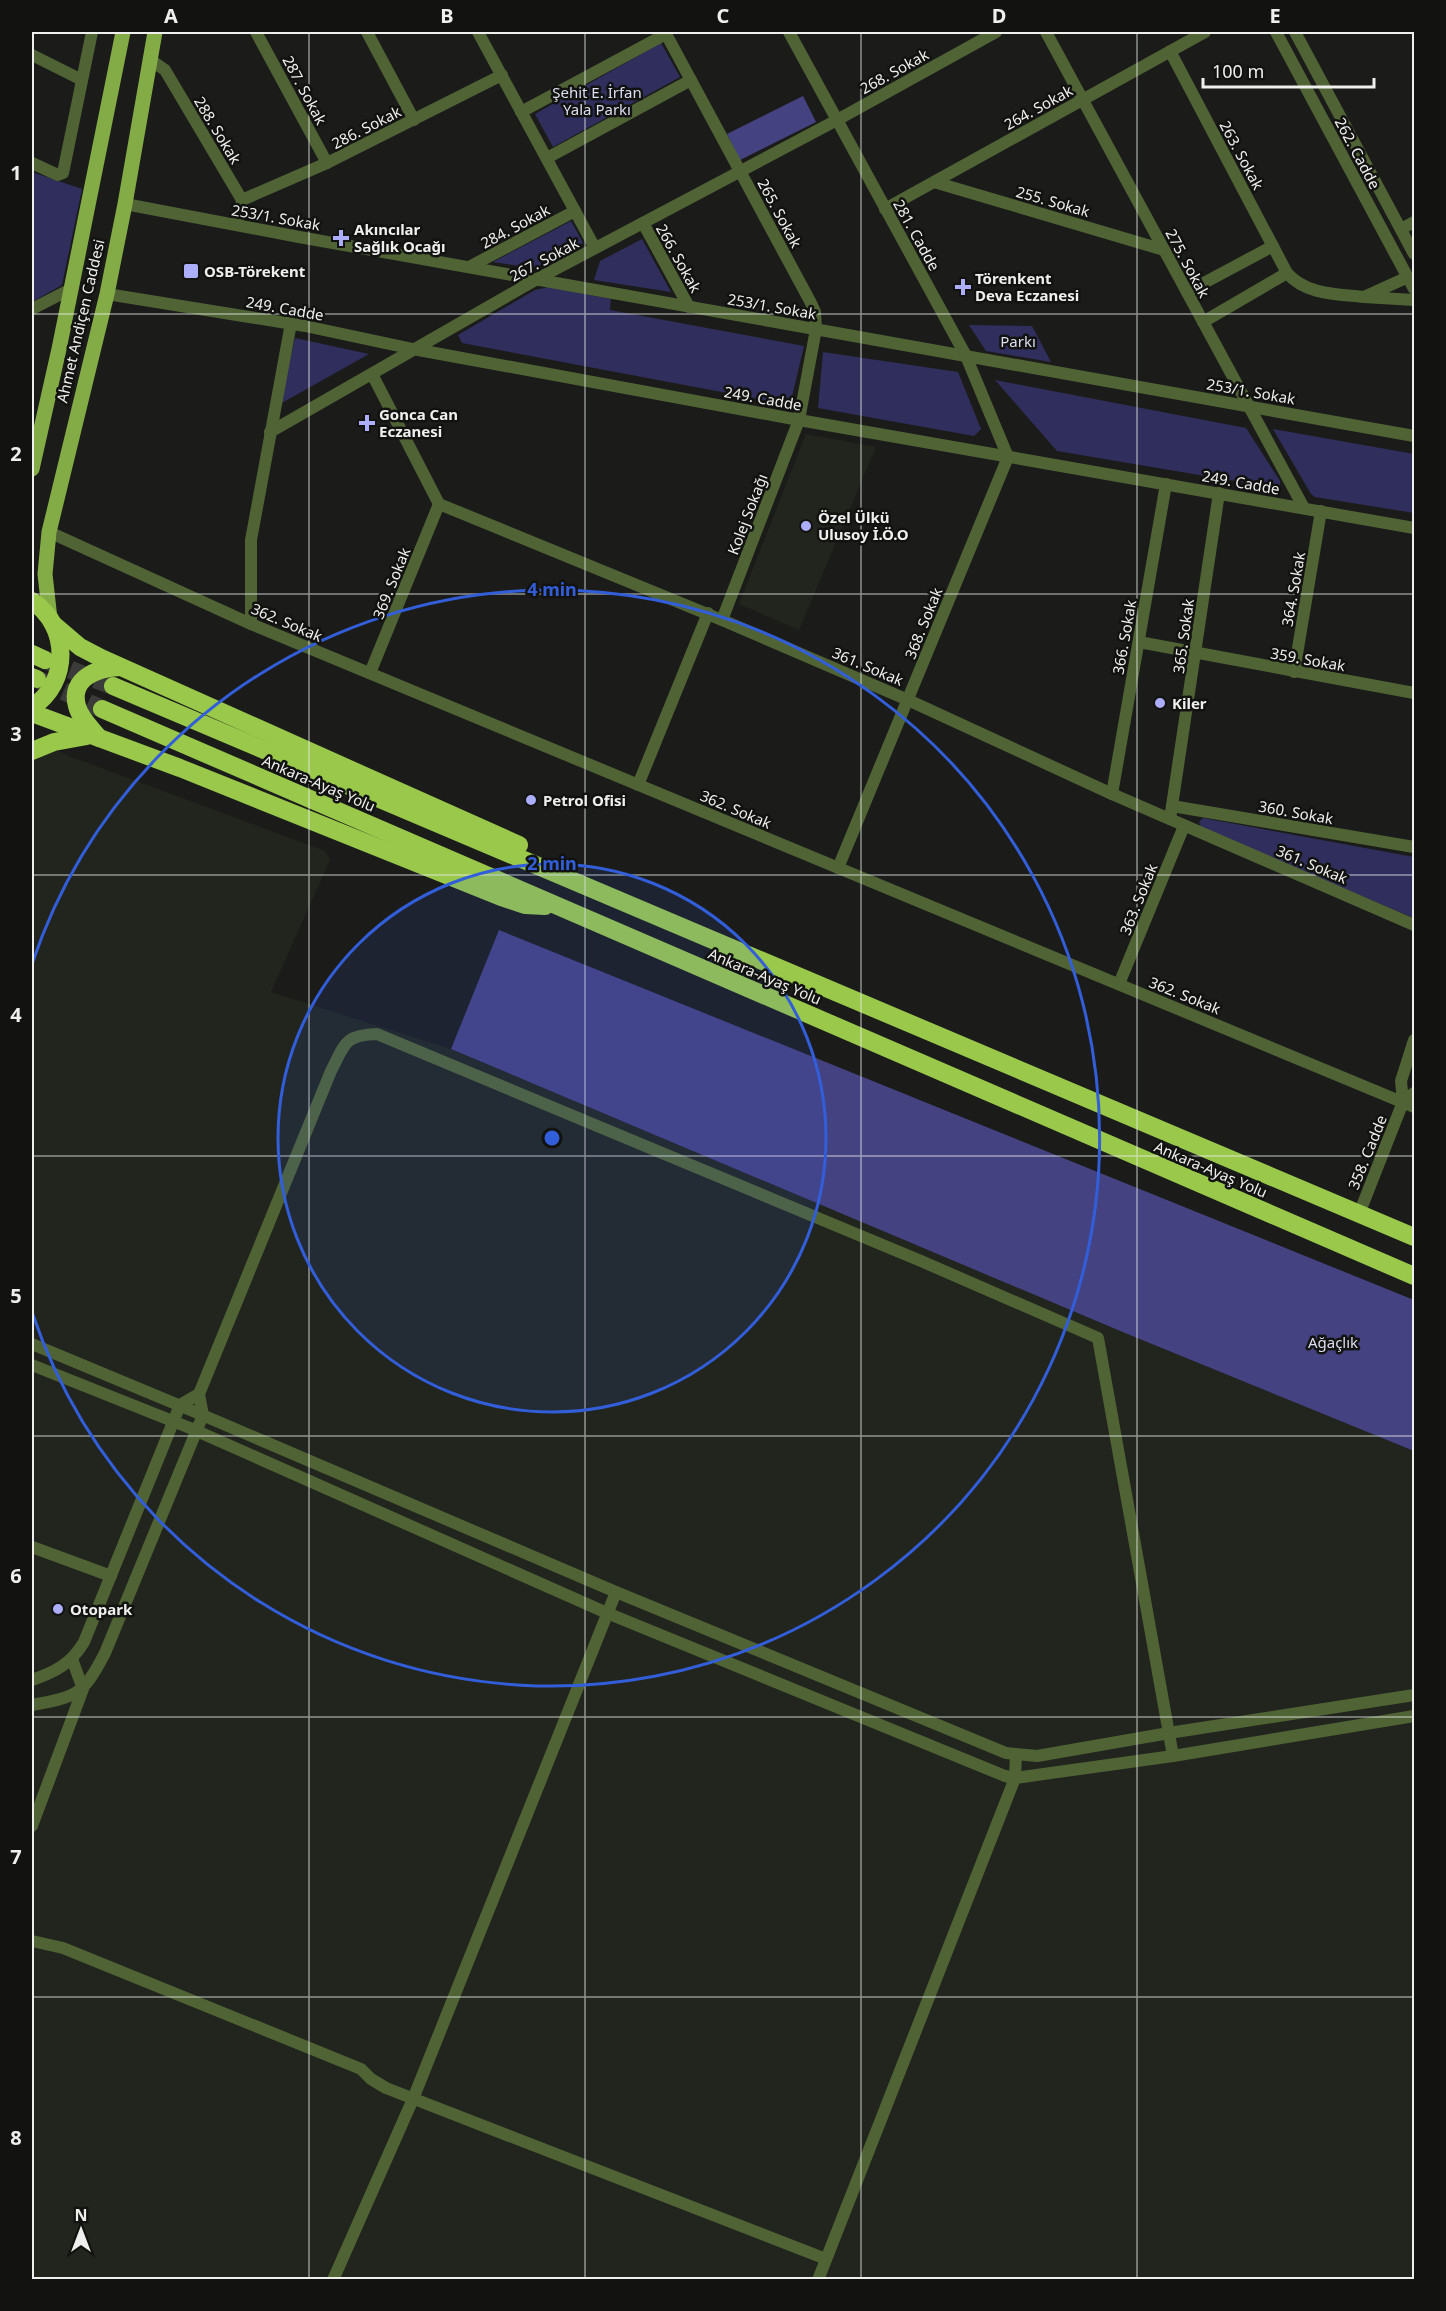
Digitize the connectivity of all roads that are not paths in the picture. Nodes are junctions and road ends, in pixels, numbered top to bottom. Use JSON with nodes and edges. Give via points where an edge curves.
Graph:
{"nodes":[{"id":1,"x":92,"y":32,"type":"edge"},
{"id":2,"x":123,"y":32,"type":"edge"},
{"id":3,"x":155,"y":32,"type":"edge"},
{"id":4,"x":256,"y":32,"type":"edge"},
{"id":5,"x":367,"y":32,"type":"edge"},
{"id":6,"x":478,"y":32,"type":"edge"},
{"id":7,"x":789,"y":32,"type":"edge"},
{"id":8,"x":996,"y":32,"type":"edge"},
{"id":9,"x":1046,"y":32,"type":"edge"},
{"id":10,"x":1205,"y":32,"type":"edge"},
{"id":11,"x":1276,"y":32,"type":"edge"},
{"id":12,"x":1295,"y":32,"type":"edge"},
{"id":13,"x":666,"y":33,"type":"edge"},
{"id":14,"x":1170,"y":51,"type":"junction"},
{"id":15,"x":32,"y":55,"type":"edge"},
{"id":16,"x":149,"y":58,"type":"junction"},
{"id":17,"x":502,"y":75,"type":"junction"},
{"id":18,"x":82,"y":80,"type":"junction"},
{"id":19,"x":691,"y":80,"type":"junction"},
{"id":20,"x":1083,"y":99,"type":"junction"},
{"id":21,"x":521,"y":112,"type":"junction"},
{"id":22,"x":414,"y":120,"type":"junction"},
{"id":23,"x":837,"y":120,"type":"junction"},
{"id":24,"x":547,"y":158,"type":"junction"},
{"id":25,"x":32,"y":163,"type":"edge"},
{"id":26,"x":327,"y":163,"type":"junction"},
{"id":27,"x":740,"y":171,"type":"junction"},
{"id":28,"x":934,"y":182,"type":"junction"},
{"id":29,"x":242,"y":200,"type":"junction"},
{"id":30,"x":125,"y":204,"type":"junction"},
{"id":31,"x":885,"y":209,"type":"junction"},
{"id":32,"x":575,"y":211,"type":"junction"},
{"id":33,"x":1414,"y":222,"type":"edge"},
{"id":34,"x":643,"y":223,"type":"junction"},
{"id":35,"x":237,"y":225,"type":"junction"},
{"id":36,"x":1401,"y":229,"type":"junction"},
{"id":37,"x":1273,"y":246,"type":"junction"},
{"id":38,"x":595,"y":248,"type":"junction"},
{"id":39,"x":1164,"y":250,"type":"junction"},
{"id":40,"x":1414,"y":254,"type":"edge"},
{"id":41,"x":469,"y":267,"type":"junction"},
{"id":42,"x":1287,"y":273,"type":"junction"},
{"id":43,"x":1408,"y":277,"type":"junction"},
{"id":44,"x":537,"y":279,"type":"junction"},
{"id":45,"x":71,"y":289,"type":"junction"},
{"id":46,"x":1414,"y":289,"type":"edge"},
{"id":47,"x":1187,"y":292,"type":"junction"},
{"id":48,"x":107,"y":294,"type":"junction"},
{"id":49,"x":1364,"y":297,"type":"junction"},
{"id":50,"x":1414,"y":300,"type":"edge"},
{"id":51,"x":689,"y":307,"type":"junction"},
{"id":52,"x":32,"y":309,"type":"edge"},
{"id":53,"x":1203,"y":322,"type":"junction"},
{"id":54,"x":291,"y":323,"type":"junction"},
{"id":55,"x":816,"y":329,"type":"junction"},
{"id":56,"x":413,"y":349,"type":"junction"},
{"id":57,"x":966,"y":356,"type":"junction"},
{"id":58,"x":372,"y":374,"type":"junction"},
{"id":59,"x":1249,"y":406,"type":"junction"},
{"id":60,"x":799,"y":420,"type":"junction"},
{"id":61,"x":270,"y":432,"type":"junction"},
{"id":62,"x":1414,"y":436,"type":"edge"},
{"id":63,"x":1008,"y":457,"type":"junction"},
{"id":64,"x":32,"y":469,"type":"edge"},
{"id":65,"x":1166,"y":484,"type":"junction"},
{"id":66,"x":1219,"y":493,"type":"junction"},
{"id":67,"x":440,"y":504,"type":"junction"},
{"id":68,"x":1304,"y":508,"type":"junction"},
{"id":69,"x":1321,"y":512,"type":"junction"},
{"id":70,"x":1414,"y":528,"type":"edge"},
{"id":71,"x":49,"y":532,"type":"junction"},
{"id":72,"x":32,"y":601,"type":"edge"},
{"id":73,"x":708,"y":613,"type":"junction"},
{"id":74,"x":722,"y":620,"type":"junction"},
{"id":75,"x":52,"y":621,"type":"junction"},
{"id":76,"x":251,"y":624,"type":"junction"},
{"id":77,"x":1138,"y":642,"type":"junction"},
{"id":78,"x":1196,"y":652,"type":"junction"},
{"id":79,"x":121,"y":667,"type":"junction"},
{"id":80,"x":1294,"y":672,"type":"junction"},
{"id":81,"x":370,"y":673,"type":"junction"},
{"id":82,"x":113,"y":686,"type":"tunnel mouth"},
{"id":83,"x":1414,"y":693,"type":"edge"},
{"id":84,"x":908,"y":700,"type":"junction"},
{"id":85,"x":32,"y":707,"type":"edge"},
{"id":86,"x":102,"y":709,"type":"tunnel mouth"},
{"id":87,"x":32,"y":713,"type":"edge"},
{"id":88,"x":96,"y":737,"type":"junction"},
{"id":89,"x":32,"y":751,"type":"edge"},
{"id":90,"x":638,"y":785,"type":"junction"},
{"id":91,"x":1112,"y":794,"type":"junction"},
{"id":92,"x":1172,"y":806,"type":"junction"},
{"id":93,"x":1170,"y":819,"type":"junction"},
{"id":94,"x":1184,"y":825,"type":"junction"},
{"id":95,"x":1414,"y":847,"type":"edge"},
{"id":96,"x":838,"y":868,"type":"junction"},
{"id":97,"x":578,"y":883,"type":"junction"},
{"id":98,"x":558,"y":906,"type":"junction"},
{"id":99,"x":1414,"y":925,"type":"edge"},
{"id":100,"x":1119,"y":984,"type":"junction"},
{"id":101,"x":1414,"y":1040,"type":"edge"},
{"id":102,"x":1414,"y":1093,"type":"edge"},
{"id":103,"x":1409,"y":1104,"type":"edge"},
{"id":104,"x":1359,"y":1214,"type":"junction"},
{"id":105,"x":1414,"y":1237,"type":"edge"},
{"id":106,"x":1414,"y":1276,"type":"edge"},
{"id":107,"x":32,"y":1344,"type":"edge"},
{"id":108,"x":32,"y":1365,"type":"edge"},
{"id":109,"x":199,"y":1394,"type":"junction"},
{"id":110,"x":180,"y":1405,"type":"junction"},
{"id":111,"x":203,"y":1415,"type":"junction"},
{"id":112,"x":173,"y":1421,"type":"junction"},
{"id":113,"x":196,"y":1431,"type":"junction"},
{"id":114,"x":32,"y":1547,"type":"edge"},
{"id":115,"x":111,"y":1576,"type":"junction"},
{"id":116,"x":616,"y":1592,"type":"junction"},
{"id":117,"x":607,"y":1612,"type":"junction"},
{"id":118,"x":72,"y":1659,"type":"junction"},
{"id":119,"x":32,"y":1680,"type":"edge"},
{"id":120,"x":83,"y":1689,"type":"junction"},
{"id":121,"x":1414,"y":1695,"type":"edge"},
{"id":122,"x":32,"y":1705,"type":"edge"},
{"id":123,"x":1414,"y":1716,"type":"edge"},
{"id":124,"x":1169,"y":1732,"type":"junction"},
{"id":125,"x":1016,"y":1755,"type":"junction"},
{"id":126,"x":1173,"y":1756,"type":"junction"},
{"id":127,"x":1015,"y":1778,"type":"junction"},
{"id":128,"x":32,"y":1826,"type":"edge"},
{"id":129,"x":32,"y":1941,"type":"edge"},
{"id":130,"x":413,"y":2098,"type":"junction"},
{"id":131,"x":826,"y":2259,"type":"junction"},
{"id":132,"x":333,"y":2280,"type":"edge"},
{"id":133,"x":818,"y":2280,"type":"edge"}],
"edges":[{"from":1,"to":18,"type":"street"},
{"from":2,"to":45,"type":"main road","name":"Ahmet Andiçen Caddesi"},
{"from":3,"to":16,"type":"main road","name":"Ahmet Andiçen Caddesi"},
{"from":4,"to":26,"type":"street","name":"287. Sokak"},
{"from":5,"to":22,"type":"street"},
{"from":6,"to":17,"type":"street","name":"284. Sokak"},
{"from":7,"to":23,"type":"street","name":"281. Cadde"},
{"from":8,"to":23,"type":"street","name":"268. Sokak"},
{"from":9,"to":20,"type":"street","name":"275. Sokak"},
{"from":10,"to":14,"type":"street","name":"264. Sokak"},
{"from":11,"to":43,"type":"street","name":"262. Cadde"},
{"from":12,"to":36,"type":"street","name":"262. Cadde"},
{"from":13,"to":19,"type":"street","name":"265. Sokak"},
{"from":13,"to":21,"type":"street"},
{"from":14,"to":20,"type":"street","name":"264. Sokak"},
{"from":14,"to":37,"type":"street","name":"263. Sokak"},
{"from":15,"to":18,"type":"street"},
{"from":16,"to":29,"type":"street","name":"288. Sokak","via":[[165,70]]},
{"from":16,"to":30,"type":"main road","name":"Ahmet Andiçen Caddesi"},
{"from":17,"to":21,"type":"street","name":"284. Sokak"},
{"from":17,"to":22,"type":"street","name":"286. Sokak"},
{"from":18,"to":25,"type":"street","via":[[61,175]]},
{"from":19,"to":24,"type":"street"},
{"from":19,"to":27,"type":"street","name":"265. Sokak"},
{"from":20,"to":28,"type":"street","name":"264. Sokak"},
{"from":20,"to":39,"type":"street","name":"275. Sokak"},
{"from":21,"to":24,"type":"street","name":"284. Sokak"},
{"from":22,"to":26,"type":"street","name":"286. Sokak"},
{"from":23,"to":27,"type":"street","name":"267. Sokak"},
{"from":23,"to":31,"type":"street","name":"281. Cadde"},
{"from":24,"to":32,"type":"street","name":"284. Sokak"},
{"from":26,"to":29,"type":"street","name":"286. Sokak"},
{"from":27,"to":34,"type":"street","name":"267. Sokak"},
{"from":27,"to":55,"type":"street","name":"265. Sokak","via":[[812,303]]},
{"from":28,"to":31,"type":"street","name":"264. Sokak"},
{"from":28,"to":39,"type":"street","name":"255. Sokak"},
{"from":29,"to":35,"type":"street"},
{"from":30,"to":35,"type":"street","name":"253/1. Sokak"},
{"from":30,"to":48,"type":"main road","name":"Ahmet Andiçen Caddesi"},
{"from":31,"to":57,"type":"street","name":"281. Cadde"},
{"from":32,"to":38,"type":"street","name":"284. Sokak"},
{"from":32,"to":41,"type":"street","name":"284. Sokak"},
{"from":33,"to":36,"type":"street"},
{"from":34,"to":38,"type":"street","name":"267. Sokak"},
{"from":34,"to":51,"type":"street","name":"266. Sokak"},
{"from":35,"to":41,"type":"street","name":"253/1. Sokak"},
{"from":36,"to":40,"type":"street","name":"262. Cadde"},
{"from":37,"to":42,"type":"street","name":"263. Sokak"},
{"from":37,"to":47,"type":"street"},
{"from":38,"to":44,"type":"street","name":"267. Sokak"},
{"from":39,"to":47,"type":"street","name":"275. Sokak"},
{"from":41,"to":44,"type":"street","name":"253/1. Sokak"},
{"from":42,"to":49,"type":"street","via":[[1310,289]]},
{"from":42,"to":53,"type":"street"},
{"from":43,"to":46,"type":"street","name":"262. Cadde"},
{"from":43,"to":49,"type":"street"},
{"from":44,"to":51,"type":"street","name":"253/1. Sokak"},
{"from":44,"to":56,"type":"street","name":"267. Sokak"},
{"from":45,"to":52,"type":"street"},
{"from":45,"to":64,"type":"main road","name":"Ahmet Andiçen Caddesi"},
{"from":47,"to":53,"type":"street","name":"275. Sokak"},
{"from":48,"to":54,"type":"street","name":"249. Cadde"},
{"from":48,"to":71,"type":"main road","name":"Ahmet Andiçen Caddesi"},
{"from":49,"to":50,"type":"street"},
{"from":51,"to":55,"type":"street","name":"253/1. Sokak"},
{"from":53,"to":59,"type":"street","name":"275. Sokak"},
{"from":54,"to":56,"type":"street","name":"249. Cadde"},
{"from":54,"to":61,"type":"street"},
{"from":55,"to":57,"type":"street","name":"253/1. Sokak"},
{"from":55,"to":60,"type":"street","name":"265. Sokak"},
{"from":56,"to":58,"type":"street","name":"267. Sokak"},
{"from":56,"to":60,"type":"street","name":"249. Cadde"},
{"from":57,"to":59,"type":"street","name":"253/1. Sokak"},
{"from":57,"to":63,"type":"street","name":"281. Cadde"},
{"from":58,"to":61,"type":"street","name":"267. Sokak"},
{"from":58,"to":67,"type":"street"},
{"from":59,"to":62,"type":"street","name":"253/1. Sokak"},
{"from":59,"to":68,"type":"street","name":"275. Sokak"},
{"from":60,"to":63,"type":"street","name":"249. Cadde"},
{"from":60,"to":74,"type":"street","name":"Kolej Sokağı"},
{"from":61,"to":76,"type":"street","via":[[251,540]]},
{"from":63,"to":65,"type":"street","name":"249. Cadde"},
{"from":63,"to":84,"type":"street","name":"368. Sokak"},
{"from":65,"to":66,"type":"street","name":"249. Cadde"},
{"from":65,"to":77,"type":"street","name":"366. Sokak"},
{"from":66,"to":68,"type":"street","name":"249. Cadde"},
{"from":66,"to":78,"type":"street","name":"365. Sokak"},
{"from":67,"to":73,"type":"street","name":"361. Sokak"},
{"from":67,"to":81,"type":"street","name":"369. Sokak"},
{"from":68,"to":69,"type":"street","name":"249. Cadde"},
{"from":69,"to":70,"type":"street","name":"249. Cadde"},
{"from":69,"to":80,"type":"street","name":"364. Sokak"},
{"from":71,"to":75,"type":"main road","name":"Ahmet Andiçen Caddesi","via":[[45,574]]},
{"from":71,"to":76,"type":"street","name":"362. Sokak"},
{"from":72,"to":75,"type":"highway"},
{"from":73,"to":74,"type":"street","name":"361. Sokak"},
{"from":73,"to":90,"type":"street"},
{"from":74,"to":84,"type":"street","name":"361. Sokak"},
{"from":75,"to":79,"type":"highway","via":[[80,647]]},
{"from":75,"to":85,"type":"highway","via":[[61,648],[58,673],[46,695]]},
{"from":76,"to":81,"type":"street","name":"362. Sokak"},
{"from":77,"to":78,"type":"street","name":"359. Sokak"},
{"from":77,"to":91,"type":"street","name":"366. Sokak"},
{"from":78,"to":80,"type":"street","name":"359. Sokak"},
{"from":78,"to":92,"type":"street","name":"365. Sokak"},
{"from":79,"to":88,"type":"highway","via":[[93,671],[78,686],[77,706]]},
{"from":79,"to":97,"type":"highway","via":[[554,861]]},
{"from":80,"to":83,"type":"street","name":"359. Sokak"},
{"from":81,"to":90,"type":"street","name":"362. Sokak"},
{"from":82,"to":97,"type":"highway","name":"Ankara-Ayaş Yolu"},
{"from":84,"to":91,"type":"street","name":"361. Sokak"},
{"from":84,"to":96,"type":"street","name":"368. Sokak"},
{"from":86,"to":98,"type":"highway","name":"Ankara-Ayaş Yolu"},
{"from":87,"to":88,"type":"highway"},
{"from":88,"to":89,"type":"highway","via":[[67,739]]},
{"from":88,"to":98,"type":"highway","via":[[501,897],[525,905]]},
{"from":90,"to":96,"type":"street","name":"362. Sokak"},
{"from":91,"to":93,"type":"street","name":"361. Sokak"},
{"from":92,"to":93,"type":"street","name":"365. Sokak"},
{"from":92,"to":95,"type":"street","name":"360. Sokak"},
{"from":93,"to":94,"type":"street","name":"361. Sokak"},
{"from":94,"to":99,"type":"street","name":"361. Sokak"},
{"from":94,"to":100,"type":"street","name":"363. Sokak"},
{"from":96,"to":100,"type":"street","name":"362. Sokak"},
{"from":97,"to":104,"type":"highway","name":"Ankara-Ayaş Yolu"},
{"from":98,"to":106,"type":"highway","name":"Ankara-Ayaş Yolu"},
{"from":100,"to":103,"type":"street","name":"362. Sokak"},
{"from":101,"to":103,"type":"street","name":"358. Cadde","via":[[1401,1081]]},
{"from":102,"to":103,"type":"street","name":"358. Cadde"},
{"from":103,"to":104,"type":"street","name":"358. Cadde"},
{"from":104,"to":105,"type":"highway","name":"Ankara-Ayaş Yolu"},
{"from":107,"to":110,"type":"street"},
{"from":108,"to":112,"type":"street"},
{"from":109,"to":110,"type":"street"},
{"from":109,"to":111,"type":"street"},
{"from":109,"to":124,"type":"street","via":[[331,1071],[349,1040],[356,1035],[377,1034],[1098,1338]]},
{"from":110,"to":111,"type":"street"},
{"from":110,"to":112,"type":"street"},
{"from":111,"to":113,"type":"street"},
{"from":111,"to":116,"type":"street"},
{"from":112,"to":113,"type":"street"},
{"from":112,"to":115,"type":"street"},
{"from":113,"to":117,"type":"street"},
{"from":113,"to":120,"type":"street","via":[[105,1653]]},
{"from":114,"to":115,"type":"street"},
{"from":115,"to":118,"type":"street","via":[[84,1642]]},
{"from":116,"to":117,"type":"street"},
{"from":116,"to":125,"type":"street"},
{"from":117,"to":127,"type":"street"},
{"from":117,"to":130,"type":"street"},
{"from":118,"to":119,"type":"street","via":[[62,1668]]},
{"from":118,"to":120,"type":"street"},
{"from":120,"to":122,"type":"street"},
{"from":120,"to":128,"type":"street"},
{"from":121,"to":124,"type":"street"},
{"from":123,"to":126,"type":"street"},
{"from":124,"to":125,"type":"street","via":[[1037,1756]]},
{"from":124,"to":126,"type":"street"},
{"from":125,"to":127,"type":"street"},
{"from":126,"to":127,"type":"street"},
{"from":127,"to":131,"type":"street"},
{"from":129,"to":130,"type":"street","via":[[63,1948],[361,2069],[386,2088]]},
{"from":130,"to":131,"type":"street"},
{"from":130,"to":132,"type":"street"},
{"from":131,"to":133,"type":"street"}]}
